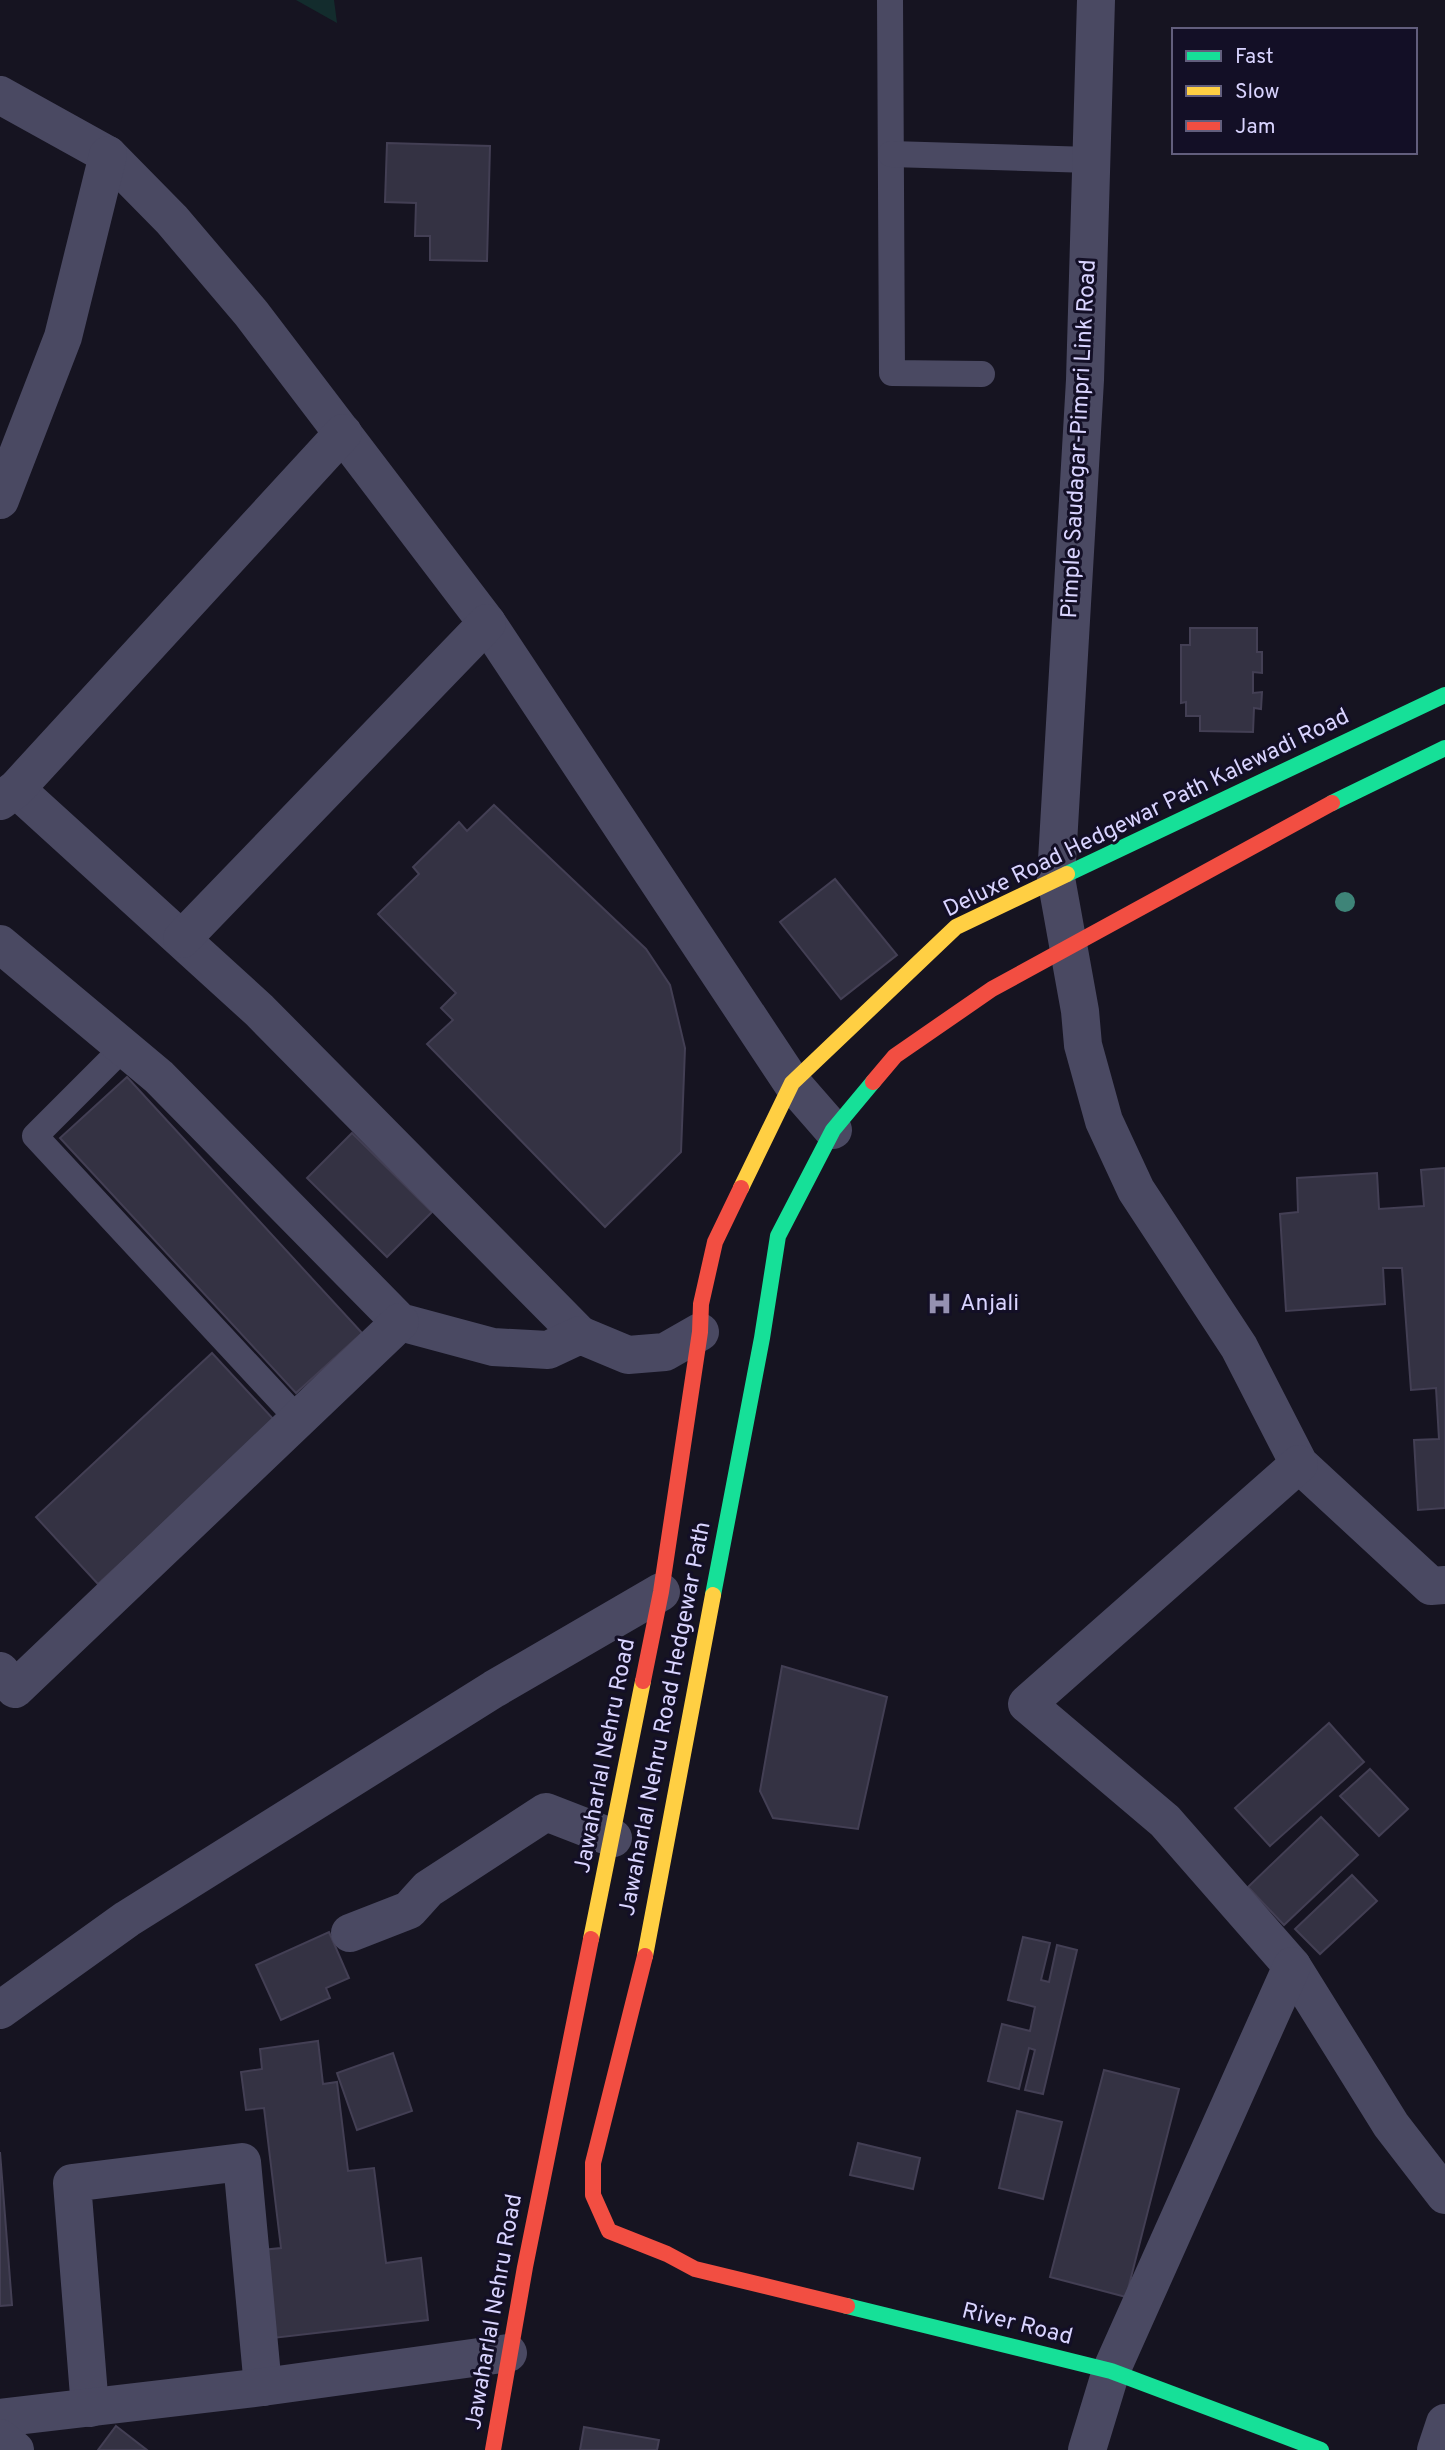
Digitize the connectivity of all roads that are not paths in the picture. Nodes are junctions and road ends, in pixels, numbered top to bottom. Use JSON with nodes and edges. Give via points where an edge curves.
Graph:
{"nodes":[{"id":1,"x":890,"y":0,"type":"edge"},
{"id":2,"x":1096,"y":0,"type":"edge"},
{"id":3,"x":0,"y":95,"type":"edge"},
{"id":4,"x":891,"y":154,"type":"junction"},
{"id":5,"x":107,"y":155,"type":"junction"},
{"id":6,"x":1091,"y":160,"type":"junction"},
{"id":7,"x":982,"y":374,"type":"dead end"},
{"id":8,"x":344,"y":433,"type":"junction"},
{"id":9,"x":0,"y":500,"type":"edge"},
{"id":10,"x":487,"y":623,"type":"junction"},
{"id":11,"x":1445,"y":695,"type":"edge"},
{"id":12,"x":1445,"y":748,"type":"edge"},
{"id":13,"x":8,"y":795,"type":"edge"},
{"id":14,"x":1056,"y":878,"type":"junction"},
{"id":15,"x":182,"y":939,"type":"junction"},
{"id":16,"x":0,"y":944,"type":"edge"},
{"id":17,"x":1069,"y":947,"type":"junction"},
{"id":18,"x":124,"y":1047,"type":"junction"},
{"id":19,"x":792,"y":1083,"type":"junction"},
{"id":20,"x":833,"y":1130,"type":"junction"},
{"id":21,"x":400,"y":1322,"type":"junction"},
{"id":22,"x":700,"y":1332,"type":"junction"},
{"id":23,"x":579,"y":1335,"type":"junction"},
{"id":24,"x":298,"y":1419,"type":"junction"},
{"id":25,"x":1299,"y":1464,"type":"junction"},
{"id":26,"x":1445,"y":1585,"type":"edge"},
{"id":27,"x":661,"y":1592,"type":"junction"},
{"id":28,"x":0,"y":1671,"type":"edge"},
{"id":29,"x":613,"y":1838,"type":"junction"},
{"id":30,"x":350,"y":1933,"type":"dead end"},
{"id":31,"x":1292,"y":1966,"type":"junction"},
{"id":32,"x":0,"y":2010,"type":"edge"},
{"id":33,"x":1445,"y":2195,"type":"edge"},
{"id":34,"x":695,"y":2269,"type":"joint"},
{"id":35,"x":508,"y":2353,"type":"junction"},
{"id":36,"x":1111,"y":2371,"type":"junction"},
{"id":37,"x":263,"y":2387,"type":"junction"},
{"id":38,"x":90,"y":2407,"type":"junction"},
{"id":39,"x":0,"y":2418,"type":"edge"},
{"id":40,"x":1445,"y":2423,"type":"edge"},
{"id":41,"x":0,"y":2438,"type":"edge"},
{"id":42,"x":15,"y":2450,"type":"edge"},
{"id":43,"x":493,"y":2450,"type":"edge"},
{"id":44,"x":1087,"y":2450,"type":"edge"},
{"id":45,"x":1321,"y":2450,"type":"edge"},
{"id":46,"x":1436,"y":2450,"type":"edge"}],
"edges":[{"from":1,"to":4,"type":"lane"},
{"from":2,"to":6,"type":"street","name":"Pimple Saudagar-Pimpri Link Road"},
{"from":3,"to":5,"type":"street"},
{"from":4,"to":6,"type":"lane"},
{"from":4,"to":7,"type":"lane","via":[[892,373]]},
{"from":5,"to":8,"type":"street","via":[[172,220]]},
{"from":5,"to":9,"type":"street","via":[[64,337]]},
{"from":6,"to":14,"type":"street","name":"Pimple Saudagar-Pimpri Link Road","via":[[1085,380]]},
{"from":8,"to":10,"type":"street"},
{"from":8,"to":13,"type":"street"},
{"from":10,"to":15,"type":"street"},
{"from":10,"to":19,"type":"street"},
{"from":11,"to":14,"type":"street","name":"Deluxe Road Hedgewar Path Kalewadi Road"},
{"from":12,"to":17,"type":"street","via":[[1308,815]]},
{"from":13,"to":15,"type":"street"},
{"from":14,"to":17,"type":"street","name":"Pimple Saudagar-Pimpri Link Road"},
{"from":14,"to":19,"type":"street","name":"Deluxe Road Hedgewar Path Kalewadi Road","via":[[956,927]]},
{"from":15,"to":23,"type":"street","via":[[259,1010]]},
{"from":16,"to":18,"type":"street"},
{"from":17,"to":20,"type":"street","via":[[992,989],[895,1056]]},
{"from":17,"to":25,"type":"street","name":"Pimple Saudagar-Pimpri Link Road","via":[[1083,1045],[1104,1121],[1136,1190],[1239,1347]]},
{"from":18,"to":21,"type":"street"},
{"from":18,"to":24,"type":"lane","via":[[35,1136]]},
{"from":19,"to":20,"type":"street"},
{"from":19,"to":22,"type":"street","name":"Jawaharlal Nehru Road","via":[[715,1242],[701,1304]]},
{"from":20,"to":34,"type":"street","name":"Jawaharlal Nehru Road Hedgewar Path","via":[[778,1236],[640,1983],[593,2163],[593,2195],[609,2231]]},
{"from":21,"to":23,"type":"street","via":[[493,1347],[548,1350]]},
{"from":21,"to":24,"type":"street"},
{"from":22,"to":23,"type":"street","via":[[665,1352],[628,1355]]},
{"from":22,"to":27,"type":"street","name":"Jawaharlal Nehru Road"},
{"from":24,"to":28,"type":"street","via":[[15,1689]]},
{"from":25,"to":26,"type":"street","via":[[1431,1586]]},
{"from":25,"to":31,"type":"street","via":[[1027,1704],[1165,1821]]},
{"from":27,"to":29,"type":"street","name":"Jawaharlal Nehru Road"},
{"from":27,"to":32,"type":"street","via":[[494,1689],[127,1919]]},
{"from":29,"to":30,"type":"street","via":[[547,1812],[428,1889],[409,1910]]},
{"from":29,"to":35,"type":"street","name":"Jawaharlal Nehru Road"},
{"from":31,"to":33,"type":"street","via":[[1391,2125]]},
{"from":31,"to":36,"type":"street"},
{"from":34,"to":36,"type":"street","name":"River Road"},
{"from":35,"to":37,"type":"street"},
{"from":35,"to":43,"type":"street","name":"Jawaharlal Nehru Road"},
{"from":36,"to":44,"type":"street"},
{"from":36,"to":45,"type":"street","name":"River Road"},
{"from":37,"to":38,"type":"street"},
{"from":37,"to":38,"type":"street","via":[[242,2162],[72,2183]]},
{"from":38,"to":39,"type":"street"},
{"from":40,"to":46,"type":"street"},
{"from":41,"to":42,"type":"street"}]}
